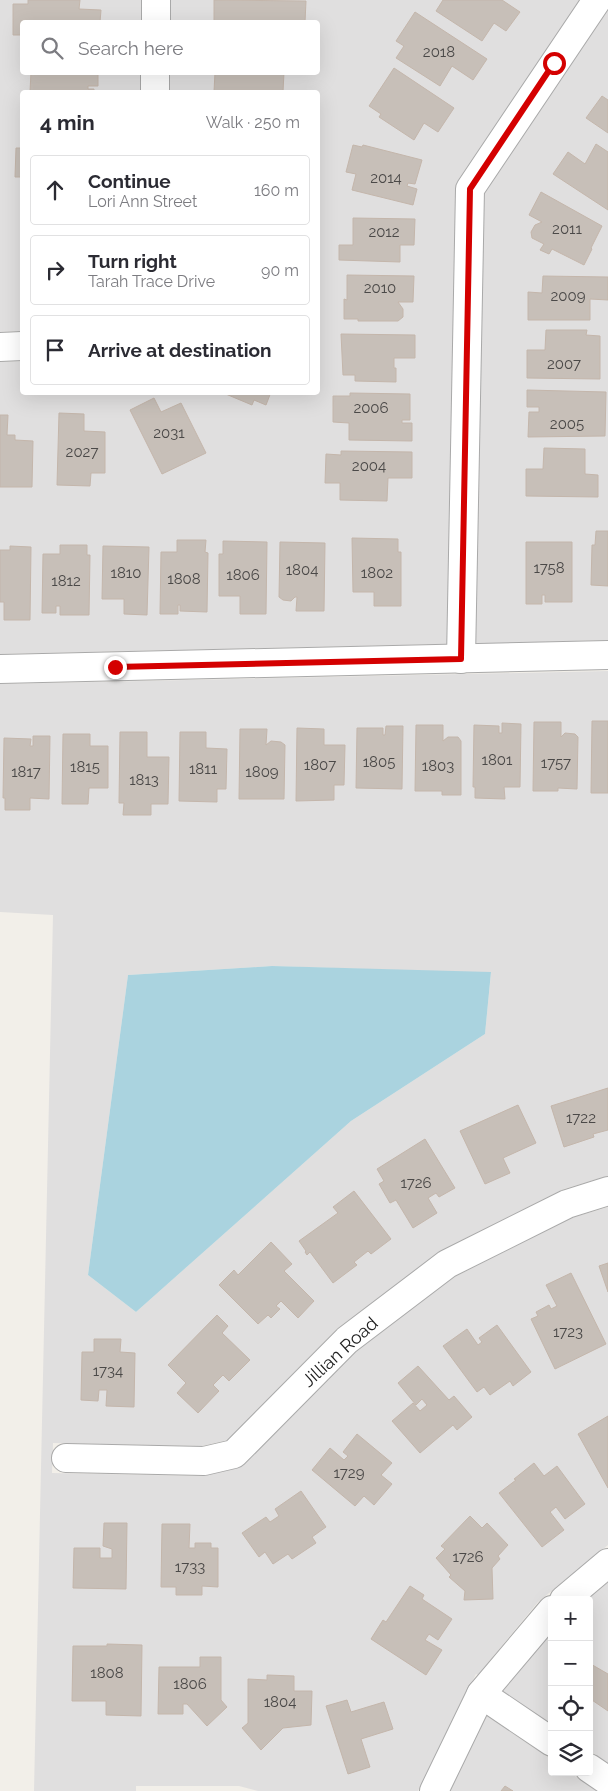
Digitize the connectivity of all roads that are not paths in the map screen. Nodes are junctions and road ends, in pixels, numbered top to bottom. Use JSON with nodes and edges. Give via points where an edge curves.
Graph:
{"nodes":[{"id":1,"x":156,"y":0,"type":"edge"},
{"id":2,"x":597,"y":0,"type":"edge"},
{"id":3,"x":156,"y":20,"type":"edge"},
{"id":4,"x":155,"y":75,"type":"edge"},
{"id":5,"x":155,"y":90,"type":"edge"},
{"id":6,"x":20,"y":346,"type":"edge"},
{"id":7,"x":0,"y":347,"type":"edge"},
{"id":8,"x":608,"y":655,"type":"edge"},
{"id":9,"x":461,"y":659,"type":"junction"},
{"id":10,"x":0,"y":669,"type":"edge"},
{"id":11,"x":608,"y":1191,"type":"edge"},
{"id":12,"x":66,"y":1458,"type":"dead end"},
{"id":13,"x":608,"y":1563,"type":"edge"},
{"id":14,"x":569,"y":1596,"type":"edge"},
{"id":15,"x":548,"y":1613,"type":"edge"},
{"id":16,"x":481,"y":1694,"type":"junction"},
{"id":17,"x":548,"y":1739,"type":"edge"},
{"id":18,"x":593,"y":1771,"type":"edge"},
{"id":19,"x":608,"y":1781,"type":"edge"},
{"id":20,"x":434,"y":1791,"type":"edge"}],
"edges":[{"from":1,"to":3,"type":"street"},
{"from":2,"to":9,"type":"street","via":[[470,189]]},
{"from":4,"to":5,"type":"street"},
{"from":6,"to":7,"type":"street"},
{"from":8,"to":9,"type":"street"},
{"from":9,"to":10,"type":"street"},
{"from":11,"to":12,"type":"street","name":"Jillian Road","via":[[567,1204],[447,1264],[347,1340],[234,1454],[204,1461]]},
{"from":13,"to":14,"type":"street"},
{"from":15,"to":16,"type":"street"},
{"from":16,"to":17,"type":"street"},
{"from":16,"to":20,"type":"street"},
{"from":18,"to":19,"type":"street"}]}
